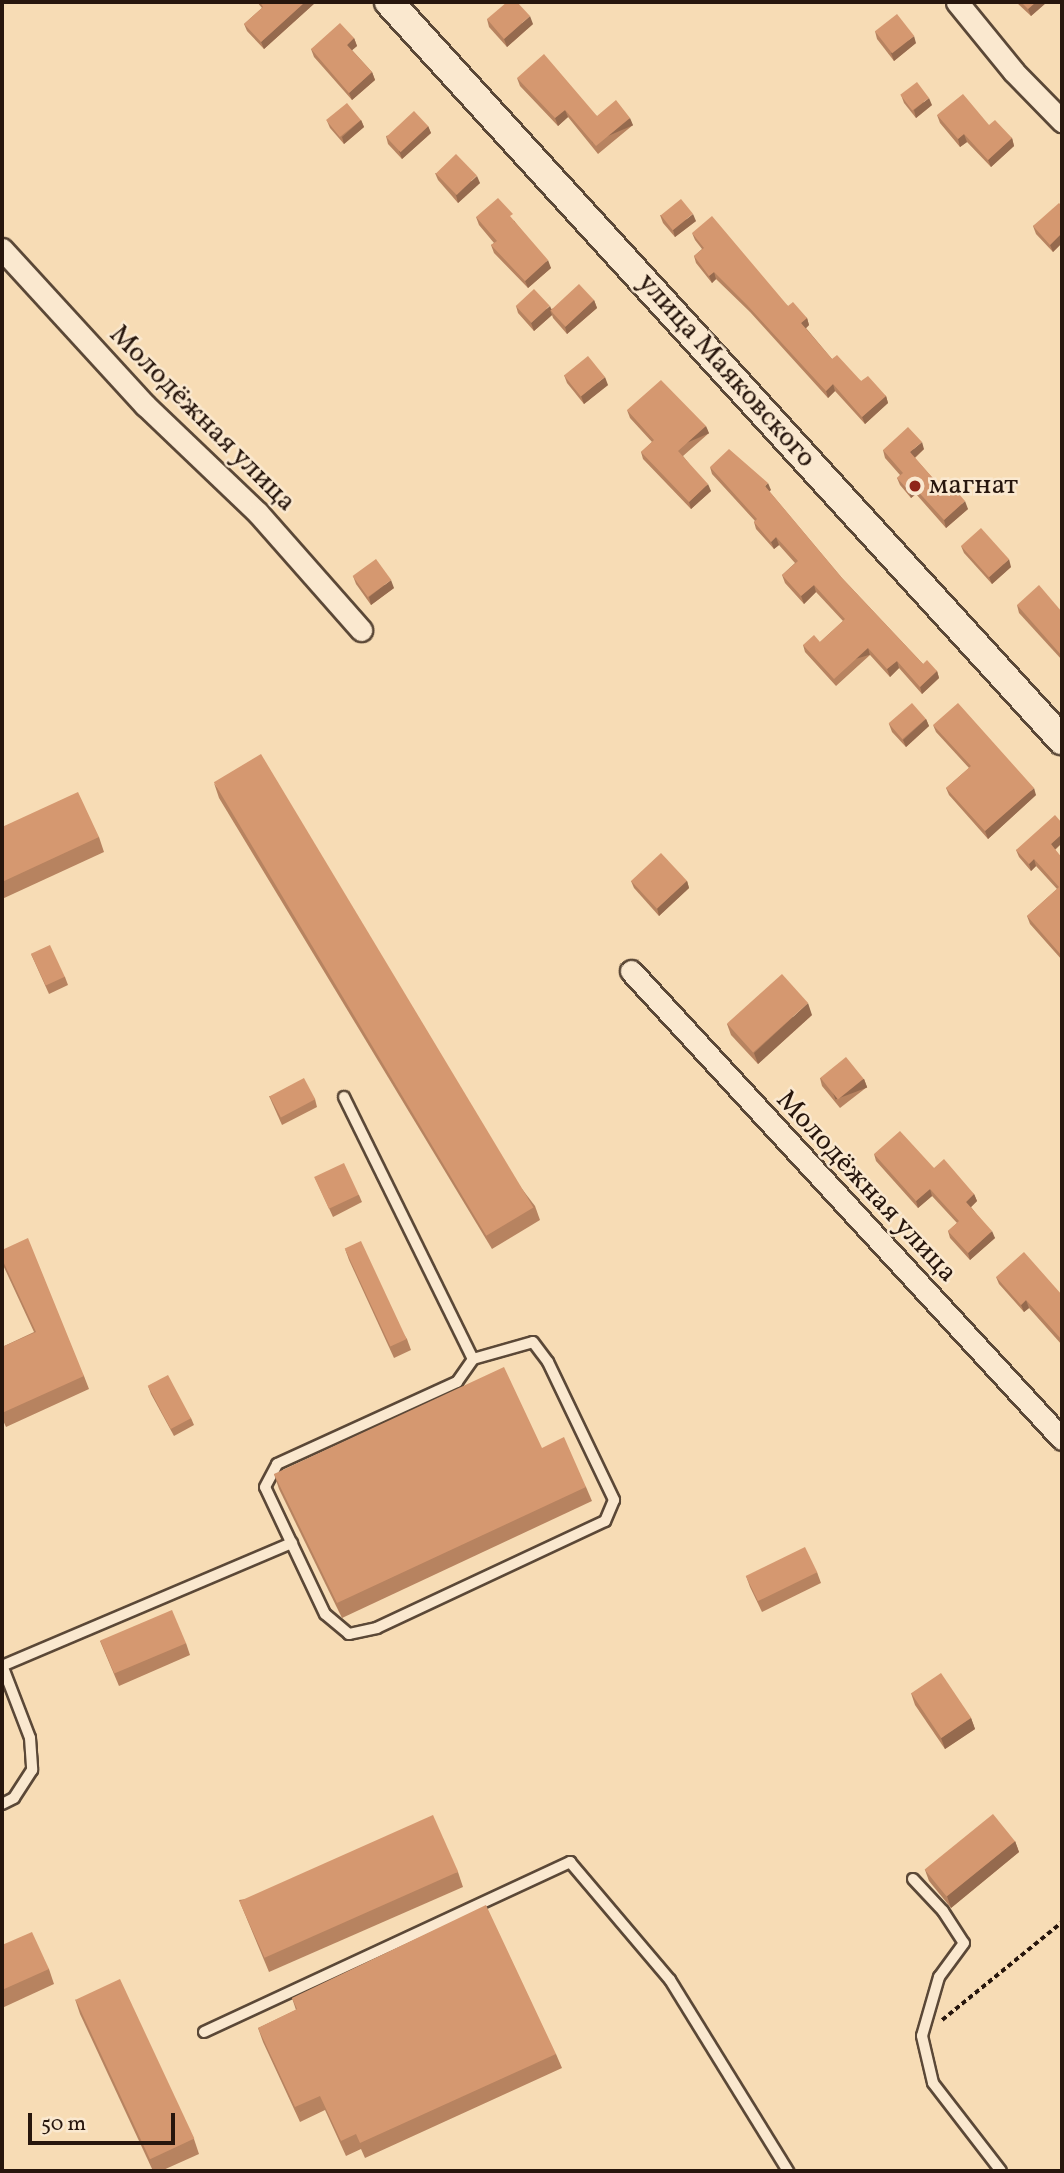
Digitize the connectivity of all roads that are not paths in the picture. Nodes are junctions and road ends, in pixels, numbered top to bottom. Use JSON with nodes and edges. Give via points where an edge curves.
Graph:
{"nodes":[{"id":1,"x":389,"y":2,"type":"edge"},
{"id":2,"x":957,"y":2,"type":"edge"},
{"id":3,"x":1062,"y":121,"type":"edge"},
{"id":4,"x":2,"y":249,"type":"edge"},
{"id":5,"x":361,"y":630,"type":"dead end"},
{"id":6,"x":1062,"y":740,"type":"edge"},
{"id":7,"x":631,"y":971,"type":"dead end"},
{"id":8,"x":344,"y":1097,"type":"dead end"},
{"id":9,"x":473,"y":1359,"type":"junction"},
{"id":10,"x":1062,"y":1439,"type":"edge"},
{"id":11,"x":292,"y":1543,"type":"junction"},
{"id":12,"x":2,"y":1666,"type":"edge"},
{"id":13,"x":2,"y":1804,"type":"edge"},
{"id":14,"x":913,"y":1879,"type":"dead end"},
{"id":15,"x":204,"y":2032,"type":"dead end"},
{"id":16,"x":788,"y":2171,"type":"edge"},
{"id":17,"x":1001,"y":2171,"type":"edge"}],
"edges":[{"from":1,"to":6,"type":"street","name":"улица Маяковского"},
{"from":2,"to":3,"type":"street","via":[[1014,72]]},
{"from":4,"to":5,"type":"street","name":"Молодёжная улица","via":[[145,405],[258,513]]},
{"from":7,"to":10,"type":"street","name":"Молодёжная улица"},
{"from":8,"to":9,"type":"lane"},
{"from":9,"to":11,"type":"lane","via":[[457,1382],[277,1464],[265,1487]]},
{"from":9,"to":11,"type":"lane","via":[[533,1342],[548,1362],[614,1500],[605,1521],[377,1629],[349,1634],[325,1614]]},
{"from":11,"to":12,"type":"lane"},
{"from":12,"to":13,"type":"lane","via":[[30,1738],[32,1770],[14,1798]]},
{"from":14,"to":17,"type":"lane","via":[[964,1943],[939,1978],[922,2036],[933,2082]]},
{"from":15,"to":16,"type":"lane","via":[[570,1862],[670,1980]]}]}
